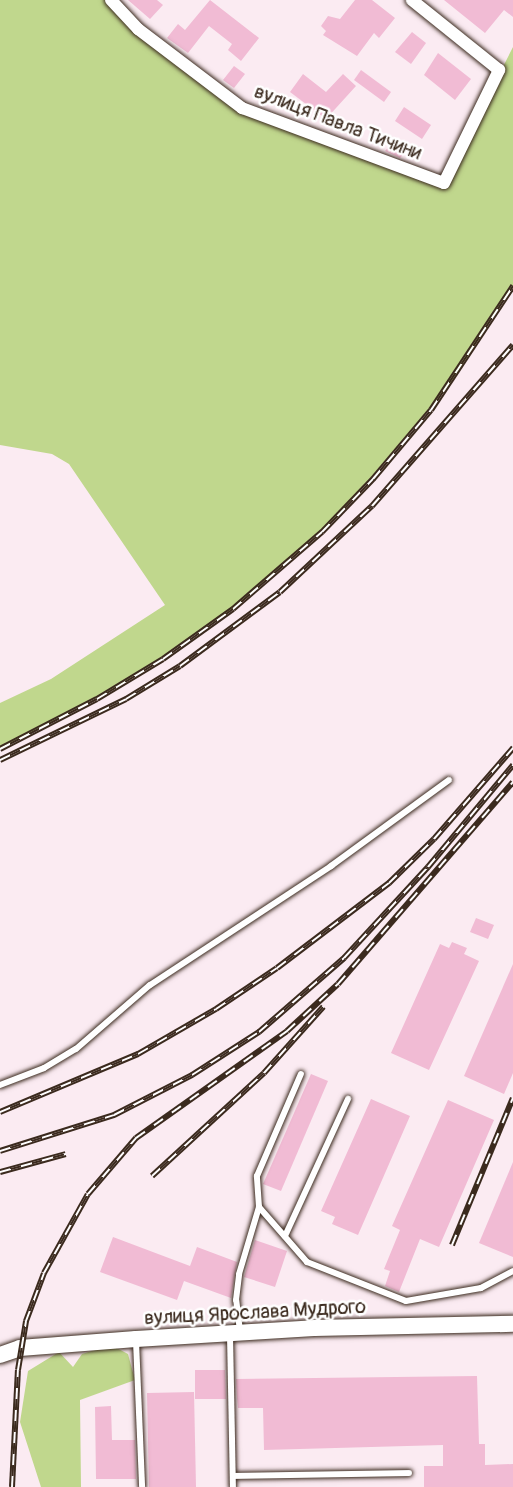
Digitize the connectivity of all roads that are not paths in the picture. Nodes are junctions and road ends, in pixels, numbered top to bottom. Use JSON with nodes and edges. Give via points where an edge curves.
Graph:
{"nodes":[{"id":1,"x":111,"y":0,"type":"edge"},
{"id":2,"x":412,"y":0,"type":"edge"},
{"id":3,"x":449,"y":780,"type":"dead end"},
{"id":4,"x":301,"y":1074,"type":"dead end"},
{"id":5,"x":0,"y":1085,"type":"edge"},
{"id":6,"x":348,"y":1099,"type":"dead end"},
{"id":7,"x":259,"y":1207,"type":"junction"},
{"id":8,"x":285,"y":1236,"type":"junction"},
{"id":9,"x":513,"y":1271,"type":"edge"},
{"id":10,"x":513,"y":1324,"type":"edge"},
{"id":11,"x":235,"y":1333,"type":"junction"},
{"id":12,"x":136,"y":1339,"type":"junction"},
{"id":13,"x":0,"y":1354,"type":"edge"},
{"id":14,"x":409,"y":1473,"type":"dead end"},
{"id":15,"x":233,"y":1476,"type":"junction"},
{"id":16,"x":142,"y":1487,"type":"edge"},
{"id":17,"x":233,"y":1487,"type":"edge"}],
"edges":[{"from":1,"to":2,"type":"street","name":"вулиця Павла Тичини","via":[[138,29],[242,108],[444,183],[499,70]]},
{"from":3,"to":5,"type":"lane","via":[[331,866],[150,985],[76,1049],[44,1068]]},
{"from":4,"to":7,"type":"lane","via":[[257,1176]]},
{"from":6,"to":8,"type":"lane"},
{"from":7,"to":8,"type":"lane"},
{"from":7,"to":11,"type":"lane","via":[[238,1274]]},
{"from":8,"to":9,"type":"lane","via":[[307,1262],[406,1300],[481,1288]]},
{"from":10,"to":11,"type":"street","name":"вулиця Ярослава Мудрого"},
{"from":11,"to":12,"type":"street","name":"вулиця Ярослава Мудрого"},
{"from":11,"to":15,"type":"lane"},
{"from":12,"to":13,"type":"street","name":"вулиця Ярослава Мудрого","via":[[20,1348]]},
{"from":12,"to":16,"type":"lane"},
{"from":14,"to":15,"type":"lane"},
{"from":15,"to":17,"type":"lane"}]}
